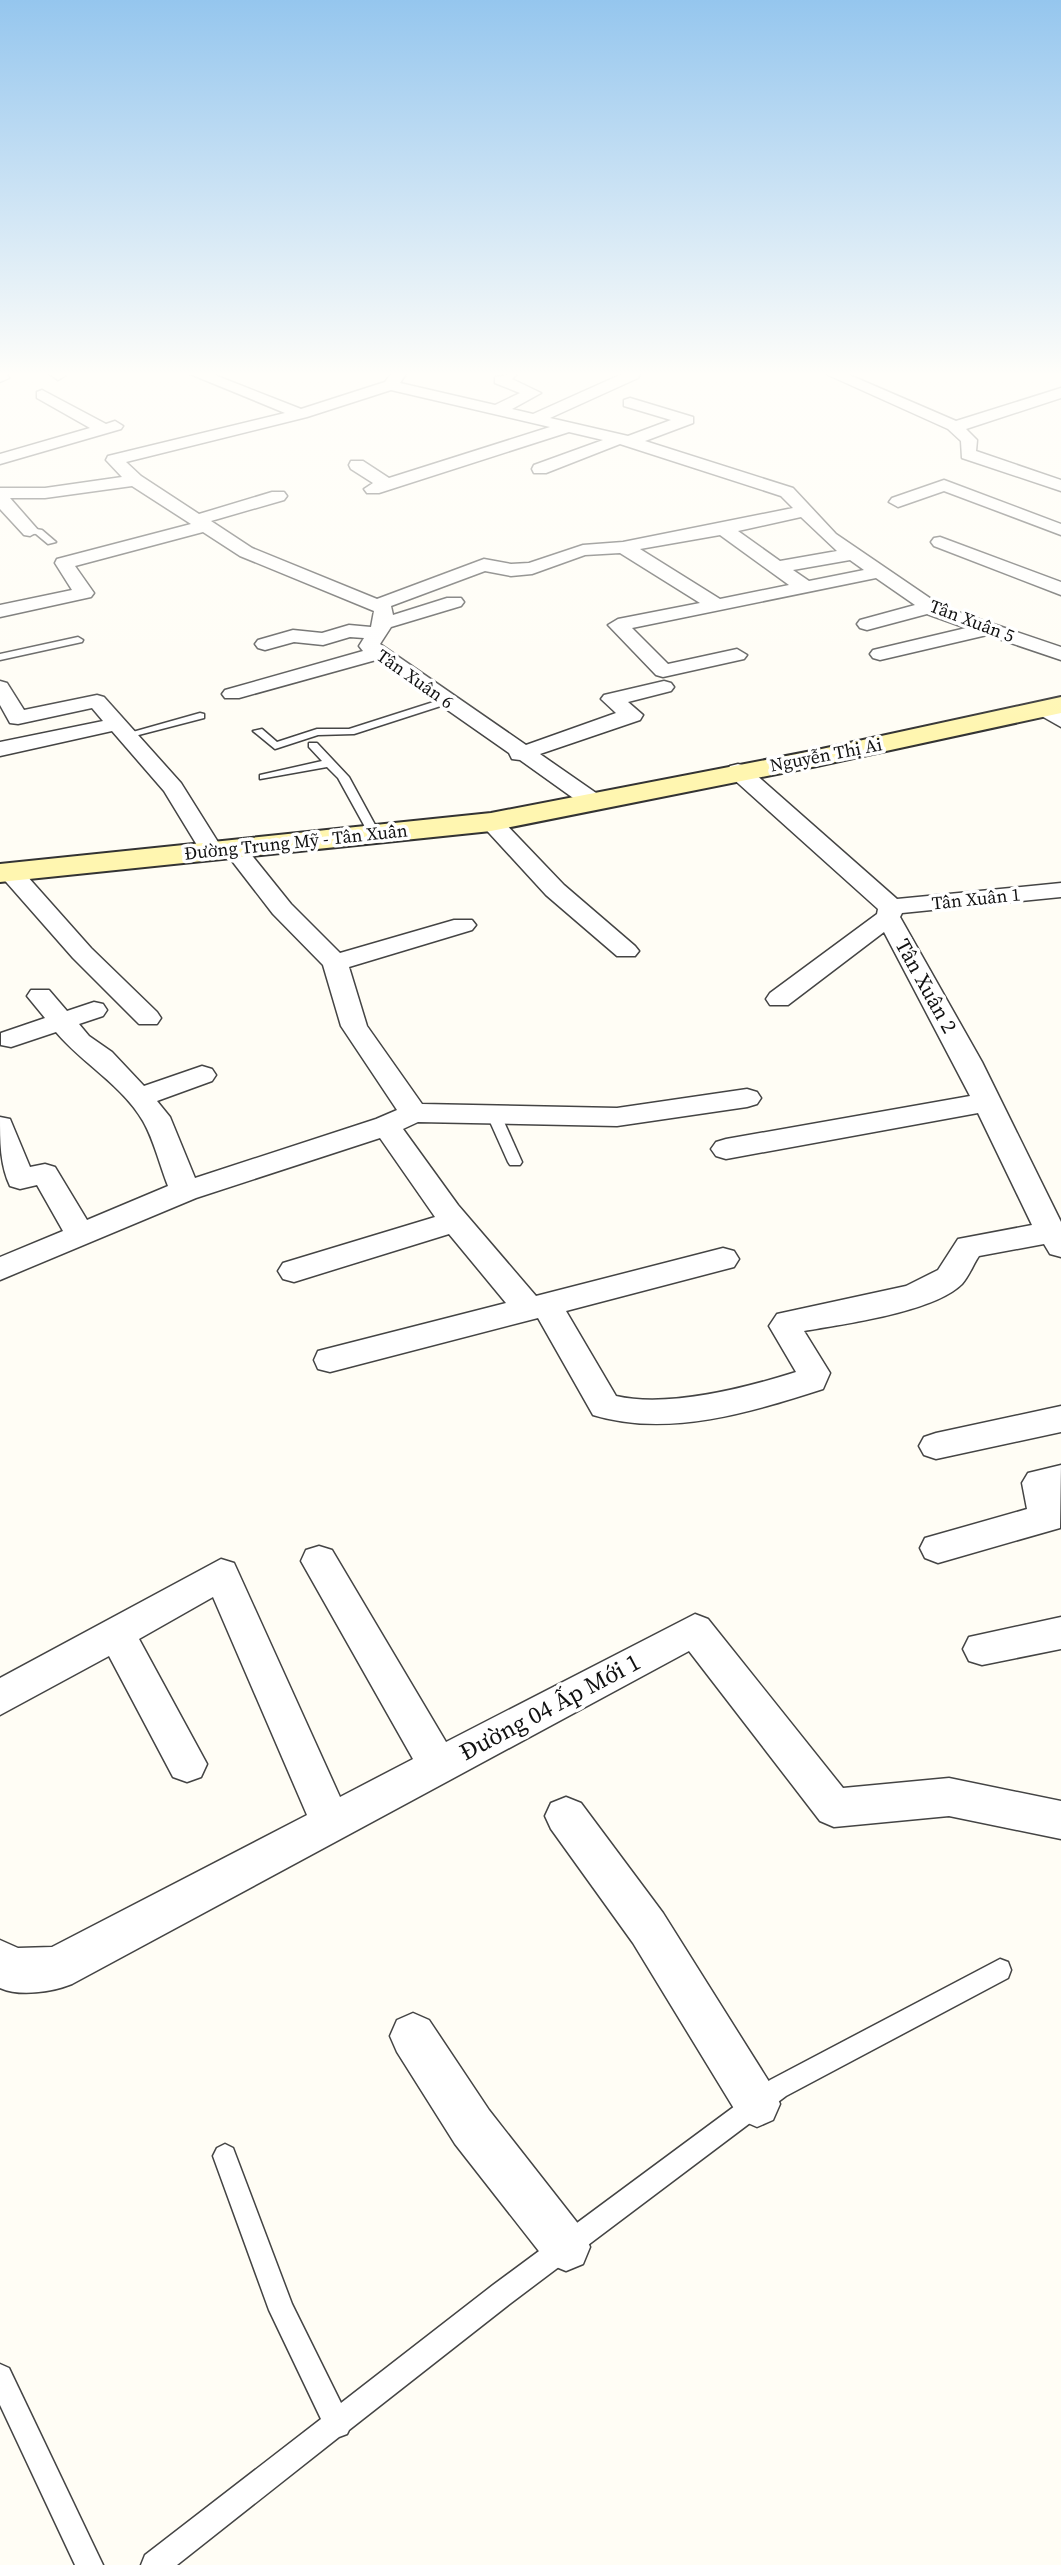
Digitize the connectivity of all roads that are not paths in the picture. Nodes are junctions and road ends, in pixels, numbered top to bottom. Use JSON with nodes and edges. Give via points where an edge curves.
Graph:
{"nodes":[{"id":1,"x":47,"y":494,"type":"edge"},
{"id":2,"x":156,"y":494,"type":"edge"},
{"id":3,"x":789,"y":494,"type":"edge"},
{"id":4,"x":920,"y":494,"type":"edge"},
{"id":5,"x":967,"y":494,"type":"edge"},
{"id":6,"x":0,"y":495,"type":"edge"},
{"id":7,"x":278,"y":496,"type":"dead end"},
{"id":8,"x":898,"y":502,"type":"dead end"},
{"id":9,"x":805,"y":511,"type":"junction"},
{"id":10,"x":201,"y":523,"type":"junction"},
{"id":11,"x":723,"y":529,"type":"junction"},
{"id":12,"x":1061,"y":530,"type":"edge"},
{"id":13,"x":30,"y":531,"type":"joint"},
{"id":14,"x":51,"y":542,"type":"dead end"},
{"id":15,"x":940,"y":542,"type":"dead end"},
{"id":16,"x":624,"y":547,"type":"junction"},
{"id":17,"x":853,"y":554,"type":"junction"},
{"id":18,"x":776,"y":567,"type":"junction"},
{"id":19,"x":880,"y":572,"type":"junction"},
{"id":20,"x":804,"y":587,"type":"junction"},
{"id":21,"x":1061,"y":589,"type":"edge"},
{"id":22,"x":454,"y":602,"type":"dead end"},
{"id":23,"x":717,"y":605,"type":"junction"},
{"id":24,"x":930,"y":607,"type":"junction"},
{"id":25,"x":0,"y":611,"type":"edge"},
{"id":26,"x":867,"y":624,"type":"dead end"},
{"id":27,"x":379,"y":629,"type":"junction"},
{"id":28,"x":989,"y":629,"type":"junction"},
{"id":29,"x":78,"y":640,"type":"dead end"},
{"id":30,"x":265,"y":643,"type":"dead end"},
{"id":31,"x":880,"y":654,"type":"dead end"},
{"id":32,"x":1061,"y":654,"type":"edge"},
{"id":33,"x":737,"y":655,"type":"dead end"},
{"id":34,"x":0,"y":657,"type":"edge"},
{"id":35,"x":0,"y":687,"type":"edge"},
{"id":36,"x":664,"y":687,"type":"dead end"},
{"id":37,"x":232,"y":694,"type":"dead end"},
{"id":38,"x":446,"y":701,"type":"junction"},
{"id":39,"x":1055,"y":712,"type":"edge"},
{"id":40,"x":201,"y":716,"type":"dead end"},
{"id":41,"x":122,"y":729,"type":"junction"},
{"id":42,"x":258,"y":731,"type":"dead end"},
{"id":43,"x":313,"y":745,"type":"dead end"},
{"id":44,"x":0,"y":749,"type":"edge"},
{"id":45,"x":520,"y":754,"type":"junction"},
{"id":46,"x":330,"y":763,"type":"junction"},
{"id":47,"x":738,"y":771,"type":"junction"},
{"id":48,"x":264,"y":777,"type":"dead end"},
{"id":49,"x":590,"y":800,"type":"junction"},
{"id":50,"x":491,"y":822,"type":"junction"},
{"id":51,"x":374,"y":834,"type":"junction"},
{"id":52,"x":222,"y":849,"type":"junction"},
{"id":53,"x":5,"y":872,"type":"edge"},
{"id":54,"x":1061,"y":890,"type":"edge"},
{"id":55,"x":889,"y":912,"type":"junction"},
{"id":56,"x":463,"y":925,"type":"dead end"},
{"id":57,"x":626,"y":951,"type":"dead end"},
{"id":58,"x":335,"y":963,"type":"junction"},
{"id":59,"x":40,"y":996,"type":"dead end"},
{"id":60,"x":779,"y":999,"type":"dead end"},
{"id":61,"x":94,"y":1010,"type":"dead end"},
{"id":62,"x":148,"y":1017,"type":"dead end"},
{"id":63,"x":61,"y":1022,"type":"junction"},
{"id":64,"x":11,"y":1039,"type":"dead end"},
{"id":65,"x":202,"y":1075,"type":"dead end"},
{"id":66,"x":141,"y":1097,"type":"junction"},
{"id":67,"x":747,"y":1098,"type":"dead end"},
{"id":68,"x":987,"y":1102,"type":"junction"},
{"id":69,"x":414,"y":1113,"type":"junction"},
{"id":70,"x":494,"y":1115,"type":"junction"},
{"id":71,"x":0,"y":1126,"type":"edge"},
{"id":72,"x":386,"y":1126,"type":"junction"},
{"id":73,"x":726,"y":1149,"type":"dead end"},
{"id":74,"x":515,"y":1161,"type":"dead end"},
{"id":75,"x":185,"y":1191,"type":"junction"},
{"id":76,"x":455,"y":1222,"type":"junction"},
{"id":77,"x":80,"y":1234,"type":"junction"},
{"id":78,"x":1056,"y":1239,"type":"edge"},
{"id":79,"x":723,"y":1259,"type":"dead end"},
{"id":80,"x":0,"y":1269,"type":"edge"},
{"id":81,"x":294,"y":1271,"type":"dead end"},
{"id":82,"x":538,"y":1307,"type":"junction"},
{"id":83,"x":330,"y":1360,"type":"dead end"},
{"id":84,"x":1061,"y":1419,"type":"edge"},
{"id":85,"x":936,"y":1446,"type":"dead end"},
{"id":86,"x":1061,"y":1479,"type":"edge"},
{"id":87,"x":938,"y":1548,"type":"dead end"},
{"id":88,"x":319,"y":1561,"type":"dead end"},
{"id":89,"x":116,"y":1633,"type":"junction"},
{"id":90,"x":1061,"y":1633,"type":"edge"},
{"id":91,"x":982,"y":1649,"type":"dead end"},
{"id":92,"x":0,"y":1698,"type":"edge"},
{"id":93,"x":187,"y":1764,"type":"dead end"},
{"id":94,"x":438,"y":1766,"type":"junction"},
{"id":95,"x":566,"y":1816,"type":"dead end"},
{"id":96,"x":1061,"y":1820,"type":"edge"},
{"id":97,"x":331,"y":1823,"type":"junction"},
{"id":98,"x":0,"y":1961,"type":"edge"},
{"id":99,"x":1000,"y":1970,"type":"dead end"},
{"id":100,"x":413,"y":2036,"type":"dead end"},
{"id":101,"x":757,"y":2104,"type":"junction"},
{"id":102,"x":225,"y":2156,"type":"dead end"},
{"id":103,"x":566,"y":2247,"type":"junction"},
{"id":104,"x":0,"y":2377,"type":"edge"},
{"id":105,"x":338,"y":2425,"type":"junction"},
{"id":106,"x":89,"y":2565,"type":"edge"},
{"id":107,"x":155,"y":2565,"type":"edge"}],
"edges":[{"from":1,"to":6,"type":"street"},
{"from":2,"to":10,"type":"street","name":"Tân Xuân 6"},
{"from":3,"to":9,"type":"street","name":"Tân Xuân 5"},
{"from":4,"to":8,"type":"street"},
{"from":5,"to":12,"type":"street"},
{"from":6,"to":13,"type":"street"},
{"from":7,"to":10,"type":"street"},
{"from":9,"to":11,"type":"street"},
{"from":9,"to":17,"type":"street","name":"Tân Xuân 5"},
{"from":10,"to":25,"type":"street","via":[[64,563],[84,593]]},
{"from":10,"to":27,"type":"street","name":"Tân Xuân 6"},
{"from":11,"to":16,"type":"street"},
{"from":11,"to":18,"type":"street"},
{"from":13,"to":14,"type":"lane"},
{"from":15,"to":21,"type":"street"},
{"from":16,"to":23,"type":"street"},
{"from":16,"to":27,"type":"street","via":[[583,550],[532,568],[484,565]]},
{"from":17,"to":18,"type":"street"},
{"from":17,"to":19,"type":"street","name":"Tân Xuân 5"},
{"from":18,"to":20,"type":"street"},
{"from":19,"to":20,"type":"street"},
{"from":19,"to":24,"type":"street","name":"Tân Xuân 5"},
{"from":20,"to":23,"type":"street"},
{"from":22,"to":27,"type":"street"},
{"from":23,"to":33,"type":"street","via":[[618,625],[663,671]]},
{"from":24,"to":26,"type":"street"},
{"from":24,"to":28,"type":"street","name":"Tân Xuân 5"},
{"from":27,"to":30,"type":"street","via":[[323,639],[293,636]]},
{"from":27,"to":37,"type":"street"},
{"from":27,"to":38,"type":"street","name":"Tân Xuân 6"},
{"from":28,"to":31,"type":"street"},
{"from":28,"to":32,"type":"street","name":"Tân Xuân 5"},
{"from":29,"to":34,"type":"lane"},
{"from":35,"to":41,"type":"street","via":[[18,718],[97,701]]},
{"from":36,"to":45,"type":"street","via":[[611,699],[632,715]]},
{"from":38,"to":42,"type":"lane","via":[[350,732],[317,732],[275,746]]},
{"from":38,"to":45,"type":"street","name":"Tân Xuân 6"},
{"from":39,"to":47,"type":"street","name":"Nguyễn Thị Ai"},
{"from":40,"to":41,"type":"lane"},
{"from":41,"to":44,"type":"street"},
{"from":41,"to":52,"type":"street"},
{"from":43,"to":46,"type":"lane"},
{"from":45,"to":49,"type":"street","name":"Tân Xuân 6"},
{"from":46,"to":48,"type":"lane"},
{"from":46,"to":51,"type":"lane","via":[[343,777]]},
{"from":47,"to":49,"type":"street","name":"Nguyễn Thị Ai"},
{"from":47,"to":55,"type":"street","name":"Tân Xuân 2"},
{"from":49,"to":50,"type":"street","name":"Đường Trung Mỹ - Tân Xuân"},
{"from":50,"to":51,"type":"street","name":"Đường Trung Mỹ - Tân Xuân"},
{"from":50,"to":57,"type":"street","via":[[555,890]]},
{"from":51,"to":52,"type":"street","name":"Đường Trung Mỹ - Tân Xuân"},
{"from":52,"to":53,"type":"street","name":"Đường Trung Mỹ - Tân Xuân"},
{"from":52,"to":58,"type":"street"},
{"from":53,"to":62,"type":"street"},
{"from":54,"to":55,"type":"street","name":"Tân Xuân 1"},
{"from":55,"to":60,"type":"street"},
{"from":55,"to":68,"type":"street","name":"Tân Xuân 2"},
{"from":56,"to":58,"type":"street"},
{"from":58,"to":69,"type":"street","via":[[354,1026]]},
{"from":59,"to":63,"type":"street"},
{"from":61,"to":63,"type":"street"},
{"from":63,"to":64,"type":"street"},
{"from":63,"to":66,"type":"street"},
{"from":65,"to":66,"type":"street"},
{"from":66,"to":75,"type":"street","via":[[156,1117]]},
{"from":67,"to":70,"type":"street","via":[[617,1117]]},
{"from":68,"to":73,"type":"street"},
{"from":68,"to":78,"type":"street","name":"Tân Xuân 2"},
{"from":69,"to":70,"type":"street"},
{"from":69,"to":72,"type":"street"},
{"from":70,"to":74,"type":"lane"},
{"from":71,"to":77,"type":"street","via":[[20,1180],[45,1174]]},
{"from":72,"to":75,"type":"street"},
{"from":72,"to":76,"type":"street"},
{"from":75,"to":77,"type":"street"},
{"from":76,"to":81,"type":"street"},
{"from":76,"to":82,"type":"street"},
{"from":77,"to":80,"type":"street"},
{"from":78,"to":82,"type":"street","via":[[969,1247],[952,1276],[932,1289],[788,1322],[785,1326],[813,1373],[811,1380],[687,1409],[622,1412],[605,1406]]},
{"from":79,"to":82,"type":"street"},
{"from":82,"to":83,"type":"street"},
{"from":84,"to":85,"type":"street"},
{"from":86,"to":87,"type":"street","via":[[1040,1483],[1047,1518]]},
{"from":88,"to":94,"type":"street"},
{"from":89,"to":92,"type":"street"},
{"from":89,"to":93,"type":"street"},
{"from":89,"to":97,"type":"street","via":[[220,1574]]},
{"from":90,"to":91,"type":"street"},
{"from":94,"to":96,"type":"street","name":"Đường 04 Ấp Mới 1","via":[[695,1630],[834,1808],[948,1797]]},
{"from":94,"to":97,"type":"street","name":"Đường 04 Ấp Mới 1"},
{"from":95,"to":101,"type":"street","via":[[648,1928]]},
{"from":97,"to":98,"type":"street","name":"Đường 04 Ấp Mới 1","via":[[56,1969],[8,1970]]},
{"from":99,"to":101,"type":"lane","via":[[778,2088]]},
{"from":100,"to":103,"type":"street","via":[[472,2127]]},
{"from":101,"to":103,"type":"lane"},
{"from":102,"to":105,"type":"lane","via":[[282,2310]]},
{"from":103,"to":105,"type":"lane"},
{"from":104,"to":106,"type":"lane"},
{"from":105,"to":107,"type":"lane"}]}
